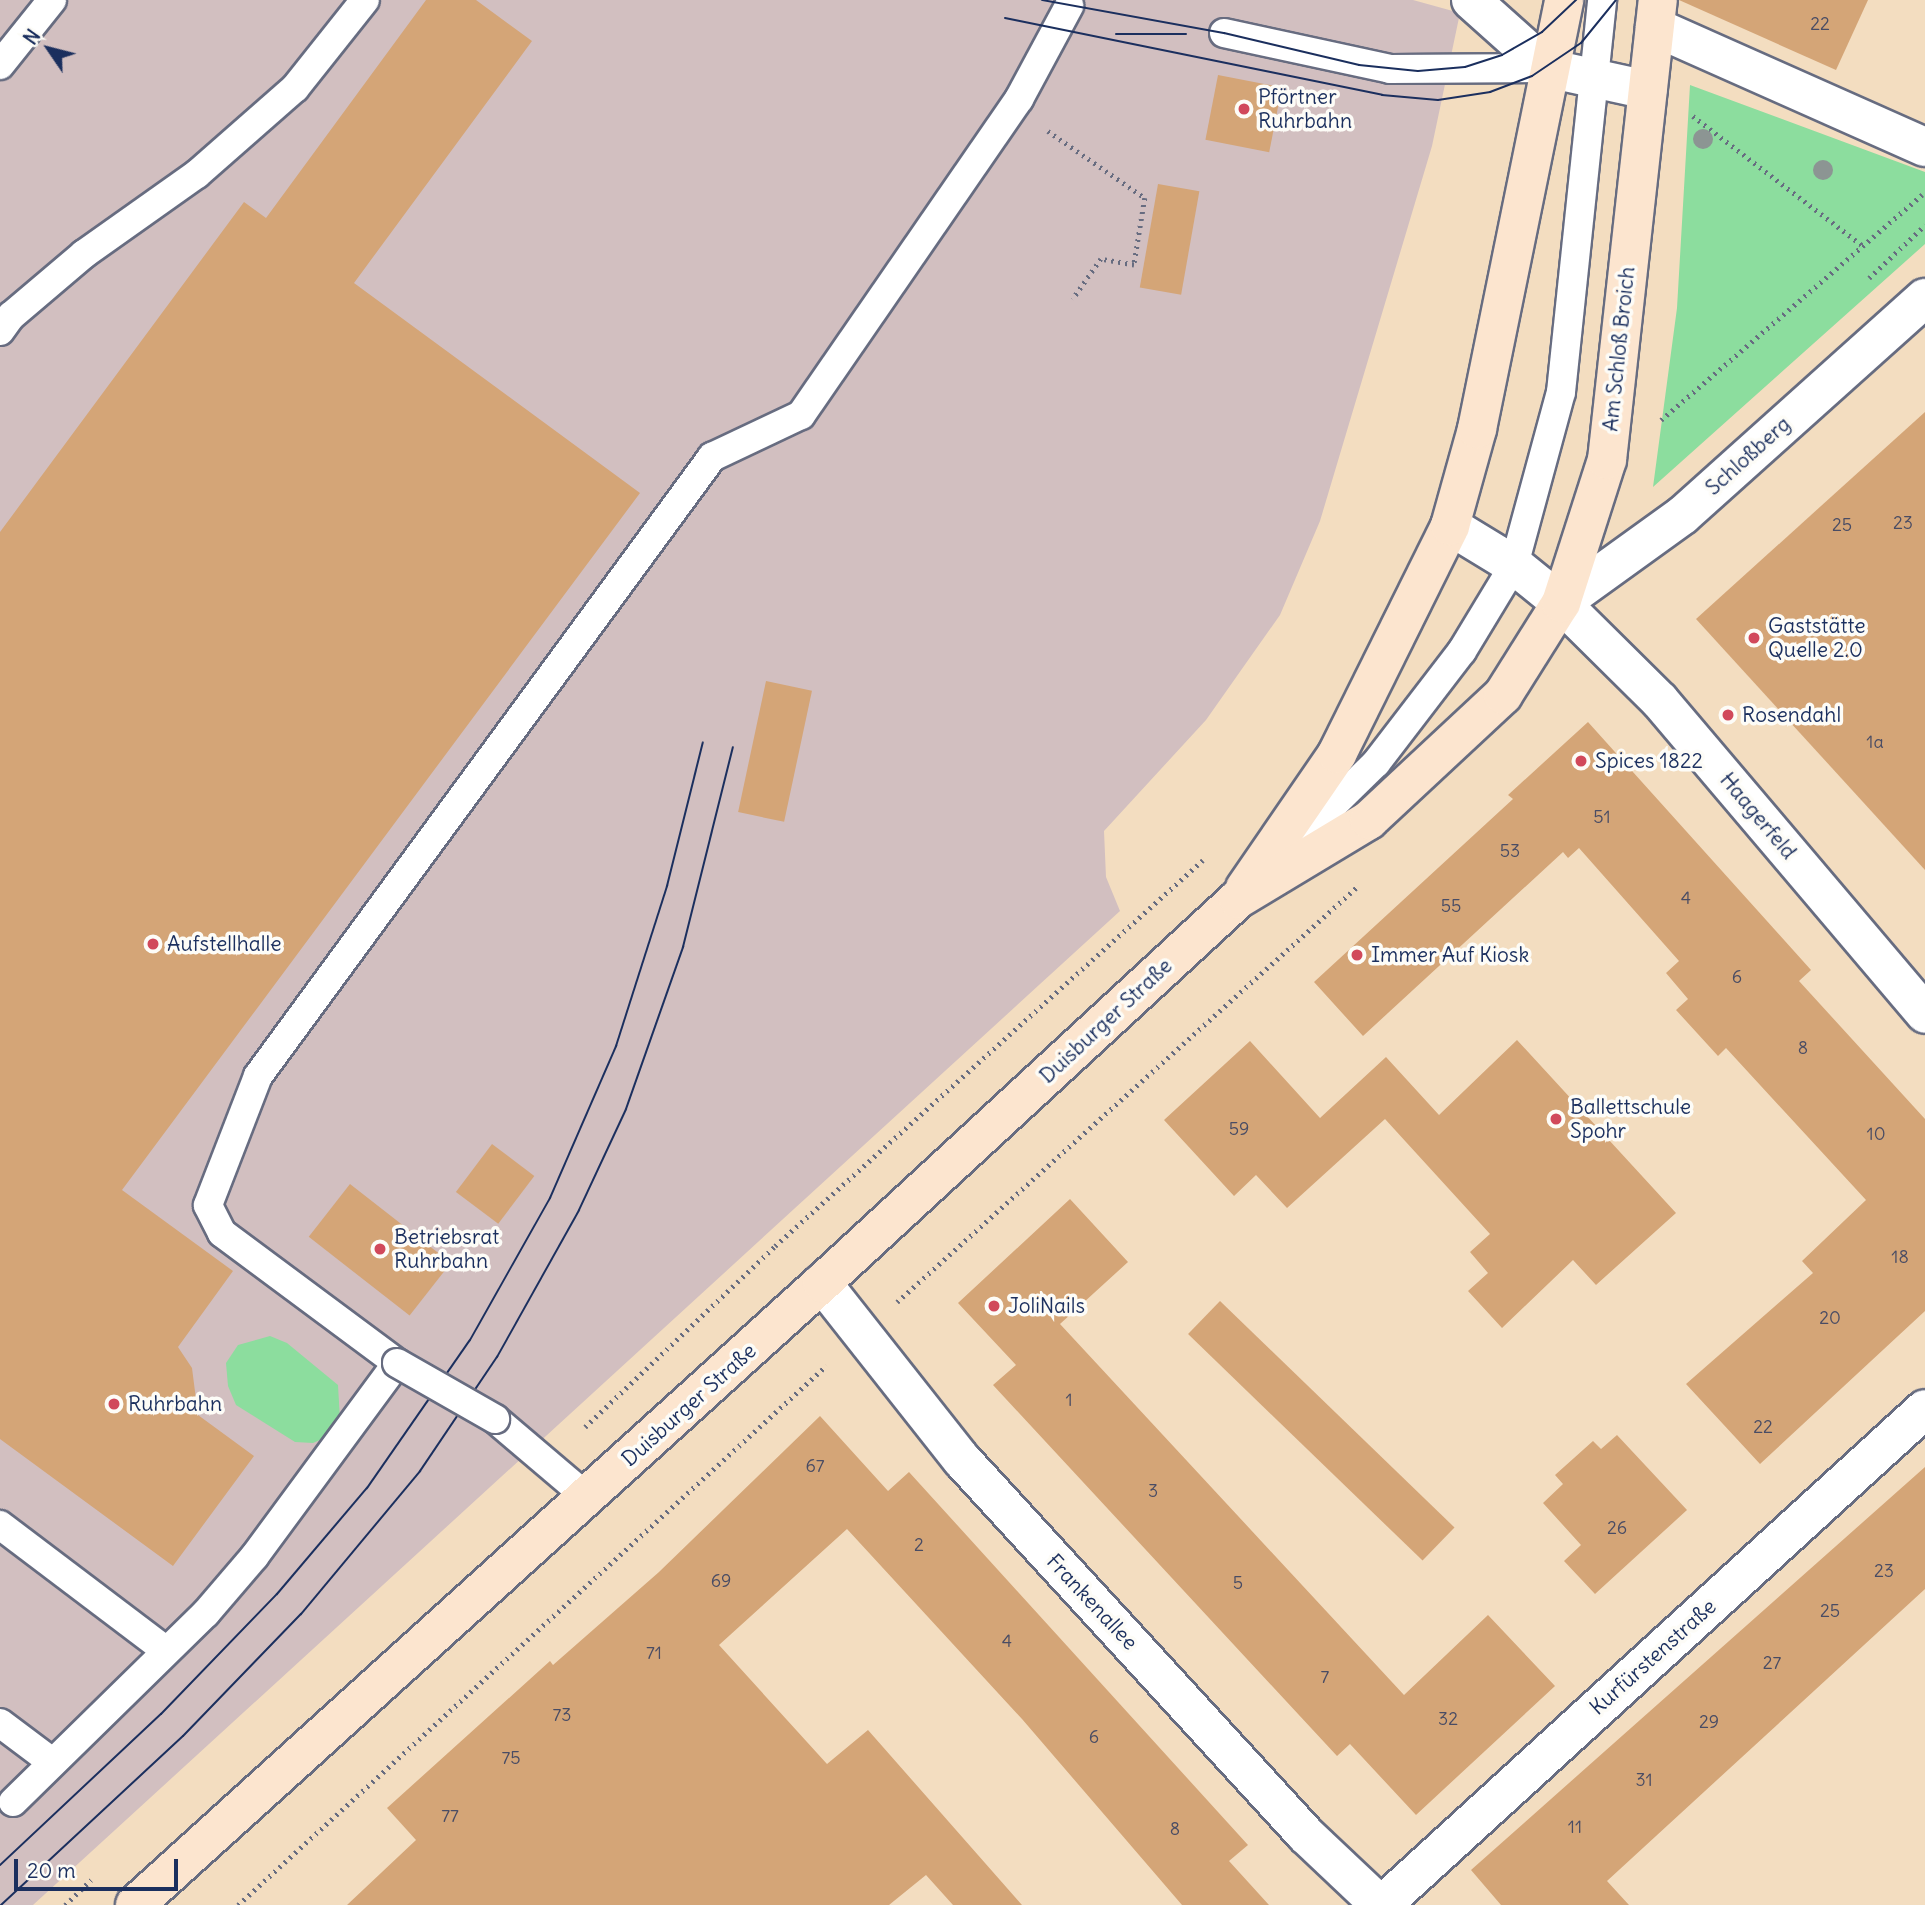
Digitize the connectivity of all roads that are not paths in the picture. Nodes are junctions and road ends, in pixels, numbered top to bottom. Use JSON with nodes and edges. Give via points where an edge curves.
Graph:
{"nodes":[{"id":1,"x":52,"y":0,"type":"edge"},
{"id":2,"x":365,"y":0,"type":"edge"},
{"id":3,"x":1471,"y":0,"type":"edge"},
{"id":4,"x":1564,"y":0,"type":"edge"},
{"id":5,"x":1602,"y":0,"type":"edge"},
{"id":6,"x":1069,"y":6,"type":"dead end"},
{"id":7,"x":1656,"y":13,"type":"edge"},
{"id":8,"x":1224,"y":33,"type":"dead end"},
{"id":9,"x":0,"y":65,"type":"edge"},
{"id":10,"x":1547,"y":68,"type":"junction"},
{"id":11,"x":1593,"y":78,"type":"junction"},
{"id":12,"x":1647,"y":90,"type":"junction"},
{"id":13,"x":1925,"y":147,"type":"edge"},
{"id":14,"x":1925,"y":298,"type":"edge"},
{"id":15,"x":0,"y":331,"type":"edge"},
{"id":16,"x":1450,"y":526,"type":"junction"},
{"id":17,"x":1514,"y":565,"type":"junction"},
{"id":18,"x":1561,"y":603,"type":"junction"},
{"id":19,"x":1238,"y":899,"type":"junction"},
{"id":20,"x":1925,"y":1014,"type":"edge"},
{"id":21,"x":822,"y":1283,"type":"junction"},
{"id":22,"x":397,"y":1363,"type":"junction"},
{"id":23,"x":1925,"y":1409,"type":"edge"},
{"id":24,"x":587,"y":1497,"type":"junction"},
{"id":25,"x":0,"y":1525,"type":"edge"},
{"id":26,"x":165,"y":1650,"type":"junction"},
{"id":27,"x":0,"y":1723,"type":"edge"},
{"id":28,"x":52,"y":1762,"type":"junction"},
{"id":29,"x":13,"y":1802,"type":"dead end"},
{"id":30,"x":135,"y":1905,"type":"edge"},
{"id":31,"x":1381,"y":1905,"type":"edge"}],
"edges":[{"from":1,"to":9,"type":"lane"},
{"from":2,"to":15,"type":"lane","via":[[295,88],[197,174],[84,254],[11,316]]},
{"from":3,"to":10,"type":"street"},
{"from":4,"to":10,"type":"main road"},
{"from":5,"to":11,"type":"lane"},
{"from":6,"to":22,"type":"lane","via":[[1013,107],[801,415],[712,457],[258,1076],[208,1205],[222,1233]]},
{"from":7,"to":12,"type":"main road","name":"Am Schloß Broich"},
{"from":7,"to":13,"type":"street"},
{"from":8,"to":10,"type":"lane","via":[[1390,69]]},
{"from":10,"to":11,"type":"street"},
{"from":10,"to":16,"type":"main road","via":[[1488,380]]},
{"from":11,"to":12,"type":"street"},
{"from":11,"to":17,"type":"lane","via":[[1561,392]]},
{"from":12,"to":18,"type":"main road","name":"Am Schloß Broich","via":[[1607,460]]},
{"from":14,"to":18,"type":"street","name":"Schloßberg","via":[[1683,515]]},
{"from":16,"to":17,"type":"street","name":"Haagerfeld"},
{"from":16,"to":19,"type":"main road","name":"Duisburger Straße","via":[[1337,754]]},
{"from":17,"to":18,"type":"street","name":"Haagerfeld"},
{"from":17,"to":19,"type":"lane","via":[[1462,651],[1376,762]]},
{"from":18,"to":19,"type":"main road","name":"Duisburger Straße","via":[[1503,695],[1369,820]]},
{"from":18,"to":20,"type":"street","name":"Haagerfeld","via":[[1660,701]]},
{"from":19,"to":21,"type":"main road","name":"Duisburger Straße"},
{"from":21,"to":24,"type":"main road","name":"Duisburger Straße"},
{"from":21,"to":31,"type":"street","name":"Frankenallee","via":[[962,1460],[1307,1835]]},
{"from":22,"to":24,"type":"lane","bridge":true,"via":[[495,1419]]},
{"from":22,"to":26,"type":"lane","via":[[254,1557]]},
{"from":23,"to":31,"type":"street","name":"Kurfürstenstraße"},
{"from":24,"to":30,"type":"main road","name":"Duisburger Straße"},
{"from":25,"to":26,"type":"lane"},
{"from":26,"to":28,"type":"lane"},
{"from":27,"to":28,"type":"lane"},
{"from":28,"to":29,"type":"lane"}]}
